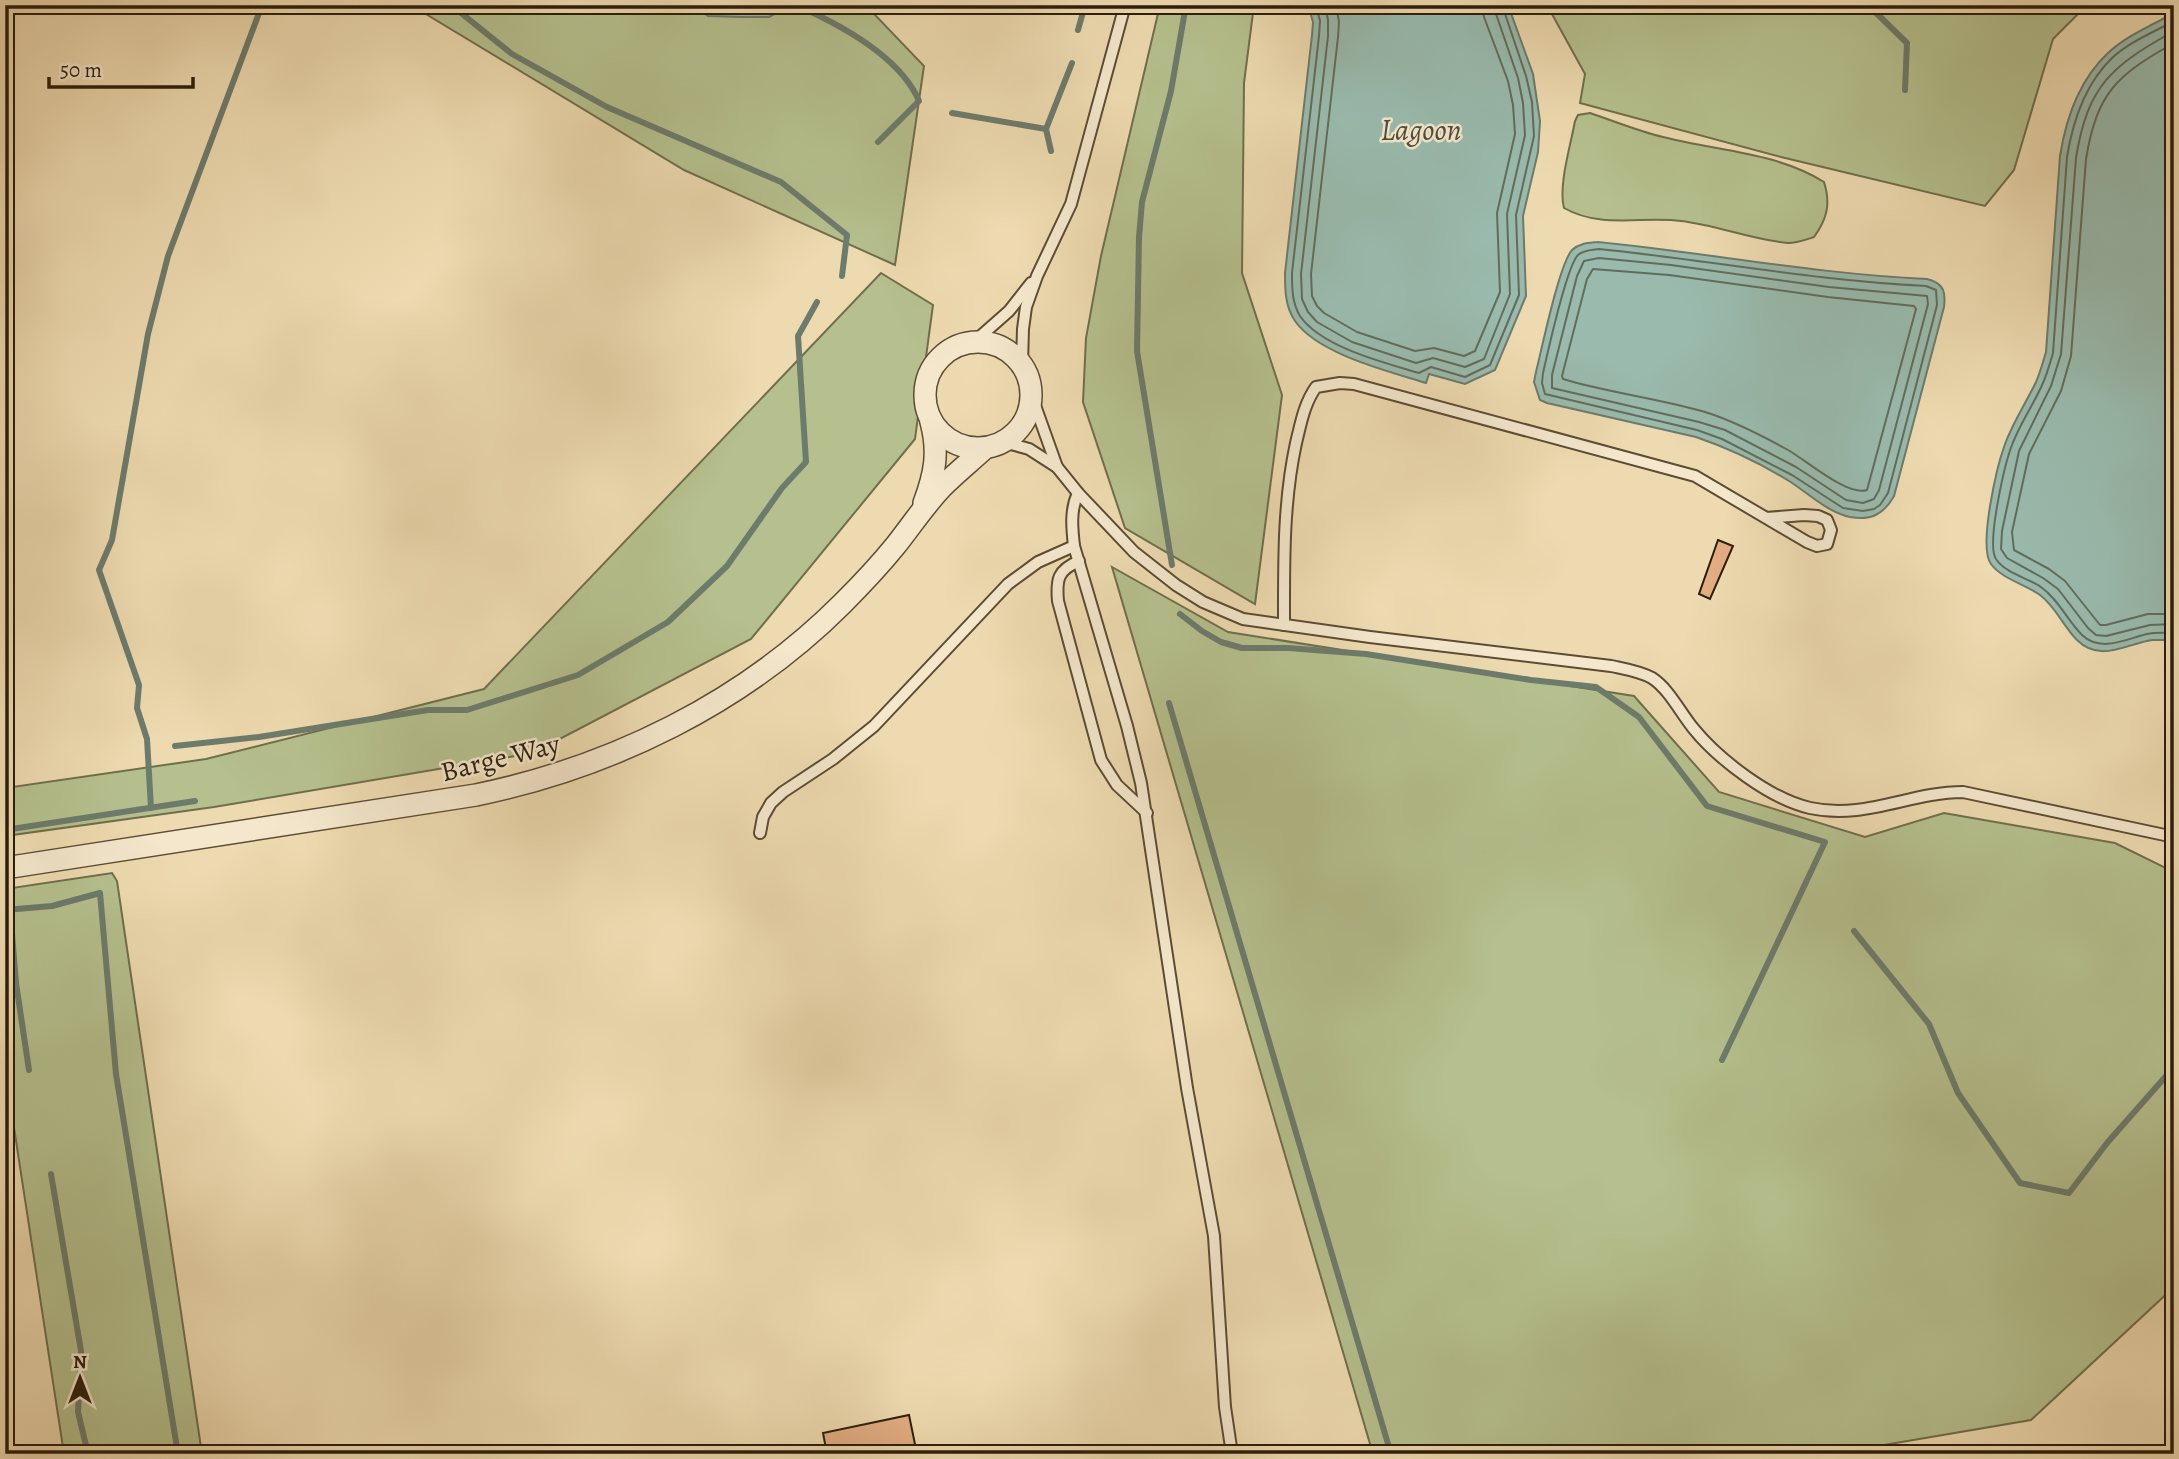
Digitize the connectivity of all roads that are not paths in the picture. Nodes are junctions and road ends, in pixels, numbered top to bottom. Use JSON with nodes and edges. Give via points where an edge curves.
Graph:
{"nodes":[{"id":1,"x":1125,"y":5,"type":"edge"},
{"id":2,"x":1037,"y":276,"type":"junction"},
{"id":3,"x":975,"y":341,"type":"junction"},
{"id":4,"x":1022,"y":364,"type":"junction"},
{"id":5,"x":1032,"y":397,"type":"junction"},
{"id":6,"x":929,"y":418,"type":"junction"},
{"id":7,"x":995,"y":445,"type":"junction"},
{"id":8,"x":1058,"y":467,"type":"junction"},
{"id":9,"x":1078,"y":493,"type":"junction"},
{"id":10,"x":921,"y":511,"type":"junction"},
{"id":11,"x":1766,"y":518,"type":"junction"},
{"id":12,"x":1074,"y":546,"type":"junction"},
{"id":13,"x":1079,"y":561,"type":"junction"},
{"id":14,"x":1284,"y":625,"type":"junction"},
{"id":15,"x":1147,"y":813,"type":"junction"},
{"id":16,"x":761,"y":833,"type":"dead end"},
{"id":17,"x":2174,"y":837,"type":"edge"},
{"id":18,"x":5,"y":868,"type":"edge"},
{"id":19,"x":1232,"y":1454,"type":"edge"}],
"edges":[{"from":1,"to":2,"type":"lane","via":[[1072,204]]},
{"from":2,"to":3,"type":"lane","via":[[1009,311]]},
{"from":2,"to":4,"type":"lane","via":[[1026,307]]},
{"from":3,"to":4,"type":"street","via":[[993,343]]},
{"from":3,"to":6,"type":"street","via":[[954,347],[930,370],[925,385]]},
{"from":4,"to":5,"type":"street"},
{"from":5,"to":7,"type":"street","via":[[1018,430]]},
{"from":5,"to":8,"type":"lane"},
{"from":6,"to":7,"type":"street","via":[[952,442],[968,448]]},
{"from":6,"to":10,"type":"street","name":"Barge Way","via":[[937,454]]},
{"from":7,"to":8,"type":"lane","via":[[1029,449]]},
{"from":7,"to":10,"type":"street","name":"Barge Way","via":[[953,476]]},
{"from":8,"to":9,"type":"lane"},
{"from":9,"to":12,"type":"lane","via":[[1072,519]]},
{"from":9,"to":14,"type":"lane","via":[[1134,552],[1176,585],[1228,614]]},
{"from":10,"to":18,"type":"street","name":"Barge Way","via":[[875,569],[794,649],[705,708],[599,760],[476,795]]},
{"from":11,"to":11,"type":"lane","via":[[1811,544],[1827,544],[1830,537],[1823,517]]},
{"from":11,"to":14,"type":"lane","via":[[1695,476],[1354,384],[1315,387],[1290,469],[1284,533]]},
{"from":12,"to":13,"type":"lane"},
{"from":12,"to":16,"type":"lane","via":[[1038,562],[1007,584],[874,726],[771,803]]},
{"from":13,"to":15,"type":"lane","via":[[1134,750]]},
{"from":13,"to":15,"type":"lane","via":[[1059,576],[1057,590],[1087,713],[1106,772]]},
{"from":14,"to":17,"type":"lane","via":[[1638,672],[1654,679],[1710,749],[1730,765],[1793,803],[1813,808],[1858,811],[1931,794],[1963,792]]},
{"from":15,"to":19,"type":"lane","via":[[1187,1088],[1214,1236]]}]}
